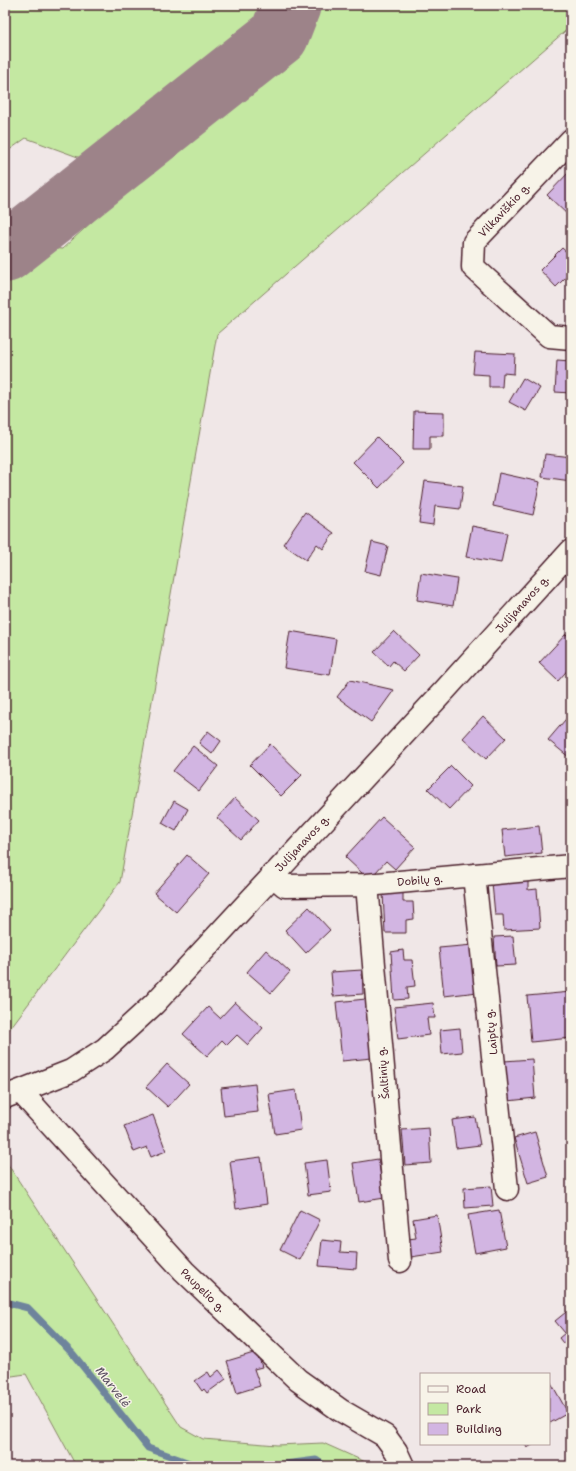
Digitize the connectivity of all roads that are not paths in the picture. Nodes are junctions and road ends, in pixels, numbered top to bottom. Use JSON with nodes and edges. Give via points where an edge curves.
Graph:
{"nodes":[{"id":1,"x":571,"y":140,"type":"edge"},
{"id":2,"x":571,"y":338,"type":"edge"},
{"id":3,"x":571,"y":551,"type":"edge"},
{"id":4,"x":571,"y":866,"type":"edge"},
{"id":5,"x":272,"y":875,"type":"junction"},
{"id":6,"x":474,"y":875,"type":"junction"},
{"id":7,"x":367,"y":885,"type":"junction"},
{"id":8,"x":13,"y":1095,"type":"edge"},
{"id":9,"x":507,"y":1189,"type":"dead end"},
{"id":10,"x":400,"y":1261,"type":"dead end"},
{"id":11,"x":403,"y":1466,"type":"edge"}],
"edges":[{"from":1,"to":2,"type":"street","name":"Vilkaviškio g.","via":[[474,242],[473,267],[549,336]]},
{"from":3,"to":5,"type":"street","name":"Julijanavos g."},
{"from":4,"to":6,"type":"street","name":"Dobilų g."},
{"from":5,"to":7,"type":"street","name":"Dobilų g.","via":[[285,886]]},
{"from":5,"to":8,"type":"street","name":"Julijanavos g.","via":[[154,1004],[105,1049],[71,1071]]},
{"from":6,"to":7,"type":"street","name":"Dobilų g."},
{"from":6,"to":9,"type":"street","name":"Laiptų g."},
{"from":7,"to":10,"type":"street","name":"Šaltinių g."},
{"from":8,"to":11,"type":"street","name":"Paupelio g.","via":[[184,1271],[298,1380],[340,1410],[385,1436]]}]}
